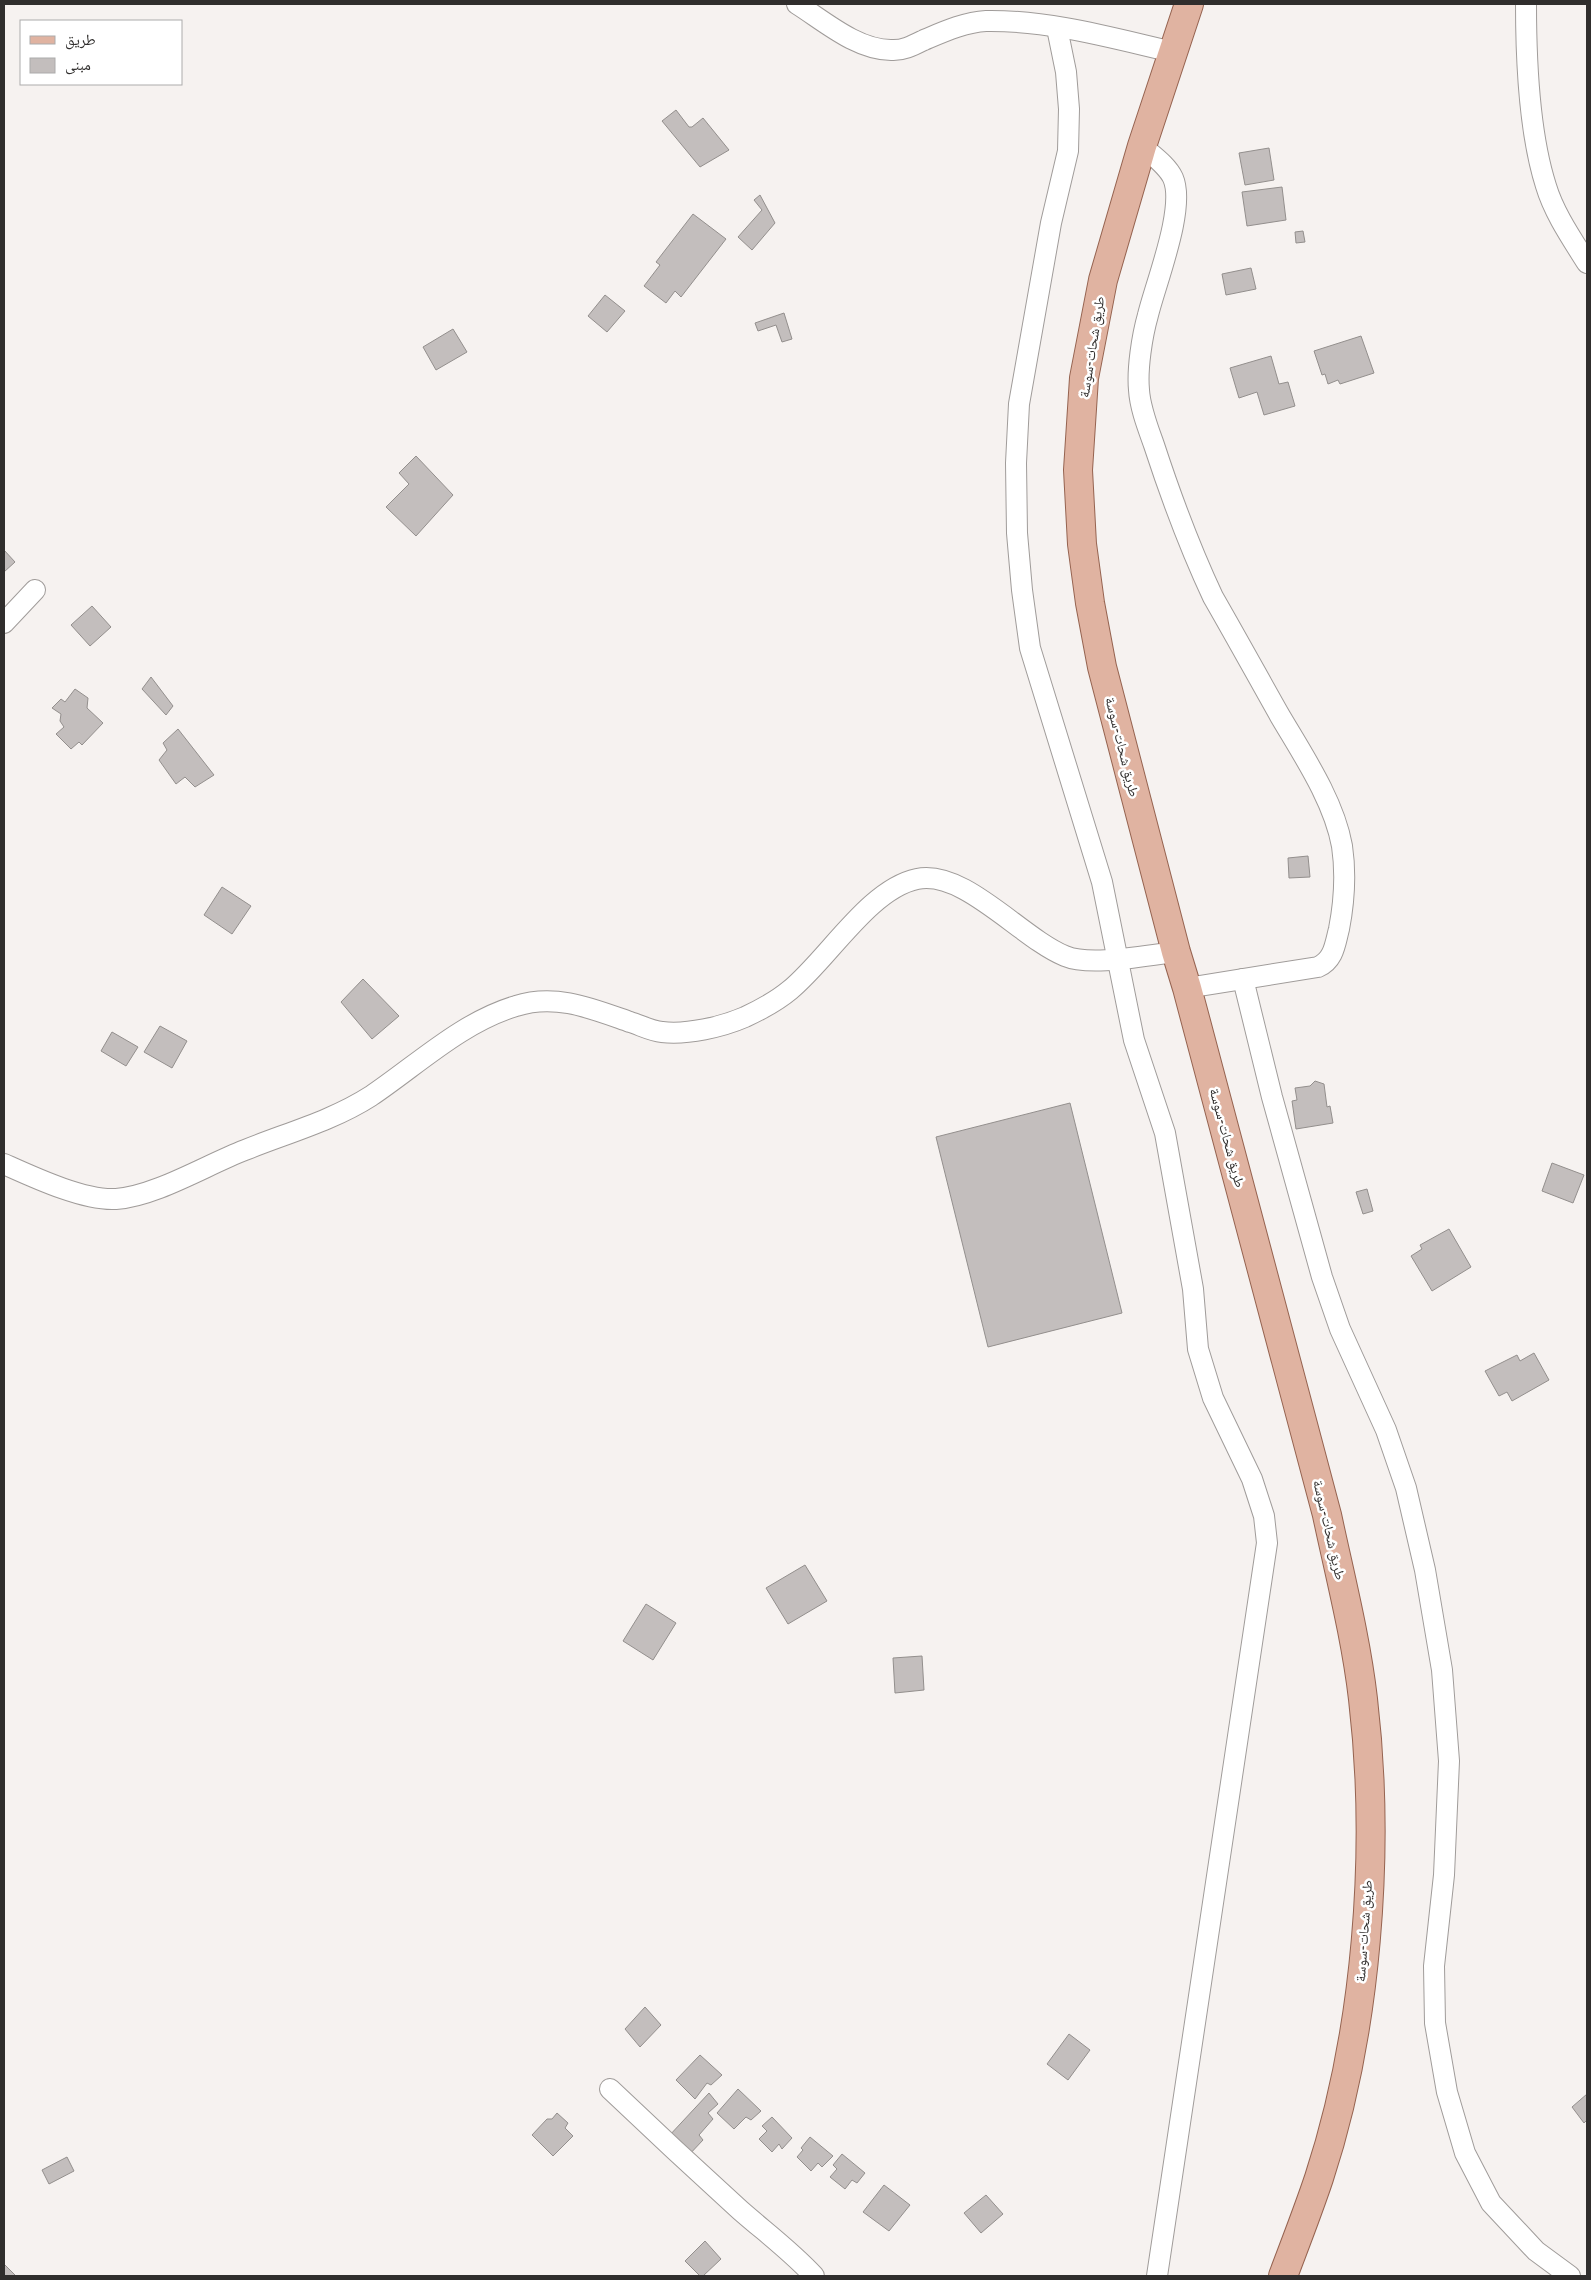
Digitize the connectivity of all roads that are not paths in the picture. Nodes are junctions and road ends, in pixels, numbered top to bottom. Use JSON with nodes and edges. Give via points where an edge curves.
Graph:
{"nodes":[{"id":1,"x":797,"y":4,"type":"edge"},
{"id":2,"x":1188,"y":4,"type":"edge"},
{"id":3,"x":1526,"y":4,"type":"edge"},
{"id":4,"x":1058,"y":28,"type":"junction"},
{"id":5,"x":1173,"y":52,"type":"junction"},
{"id":6,"x":1142,"y":146,"type":"junction"},
{"id":7,"x":1587,"y":263,"type":"edge"},
{"id":8,"x":35,"y":590,"type":"dead end"},
{"id":9,"x":4,"y":623,"type":"edge"},
{"id":10,"x":1176,"y":952,"type":"junction"},
{"id":11,"x":1118,"y":958,"type":"junction"},
{"id":12,"x":1243,"y":979,"type":"junction"},
{"id":13,"x":1187,"y":988,"type":"junction"},
{"id":14,"x":4,"y":1164,"type":"edge"},
{"id":15,"x":610,"y":2089,"type":"dead end"},
{"id":16,"x":814,"y":2276,"type":"edge"},
{"id":17,"x":1157,"y":2276,"type":"edge"},
{"id":18,"x":1282,"y":2276,"type":"edge"},
{"id":19,"x":1570,"y":2276,"type":"edge"}],
"edges":[{"from":1,"to":4,"type":"street","via":[[849,37],[876,48],[893,50],[983,21]]},
{"from":2,"to":5,"type":"main road","name":"طريق شحات-سوسة"},
{"from":3,"to":7,"type":"street","via":[[1532,110],[1539,160],[1546,188],[1565,228]]},
{"from":4,"to":5,"type":"street"},
{"from":4,"to":11,"type":"street","via":[[1066,72],[1068,151],[1020,404],[1016,463],[1017,533],[1030,648],[1102,882]]},
{"from":5,"to":6,"type":"main road","name":"طريق شحات-سوسة"},
{"from":6,"to":10,"type":"main road","name":"طريق شحات-سوسة","via":[[1103,280],[1084,378],[1079,480],[1082,544],[1102,667]]},
{"from":6,"to":12,"type":"street","via":[[1173,177],[1177,200],[1147,317],[1138,390],[1145,417],[1165,479],[1213,597],[1313,772],[1342,846],[1344,888],[1340,923],[1329,960],[1318,967]]},
{"from":8,"to":9,"type":"street"},
{"from":10,"to":11,"type":"street"},
{"from":10,"to":13,"type":"main road","name":"طريق شحات-سوسة"},
{"from":11,"to":14,"type":"street","via":[[1096,961],[1068,958],[1037,941],[958,885],[939,878],[919,878],[896,886],[878,899],[790,990],[746,1017],[705,1030],[661,1032],[578,1004],[545,1000],[516,1006],[486,1018],[368,1098],[332,1118],[244,1150],[140,1195],[114,1199],[91,1197]]},
{"from":11,"to":17,"type":"street","via":[[1134,1040],[1165,1133],[1192,1289],[1198,1350],[1213,1398],[1252,1479],[1264,1516],[1267,1543]]},
{"from":12,"to":13,"type":"street"},
{"from":12,"to":19,"type":"street","via":[[1322,1277],[1340,1329],[1386,1430],[1404,1479],[1425,1570],[1442,1670],[1449,1761],[1444,1876],[1434,1966],[1435,2023],[1447,2092],[1465,2153],[1491,2203],[1536,2251]]},
{"from":13,"to":18,"type":"main road","name":"طريق شحات-سوسة","via":[[1327,1516],[1363,1698],[1369,1761],[1371,1807],[1367,1913],[1358,2009],[1340,2101],[1320,2177]]},
{"from":15,"to":16,"type":"street"}]}
